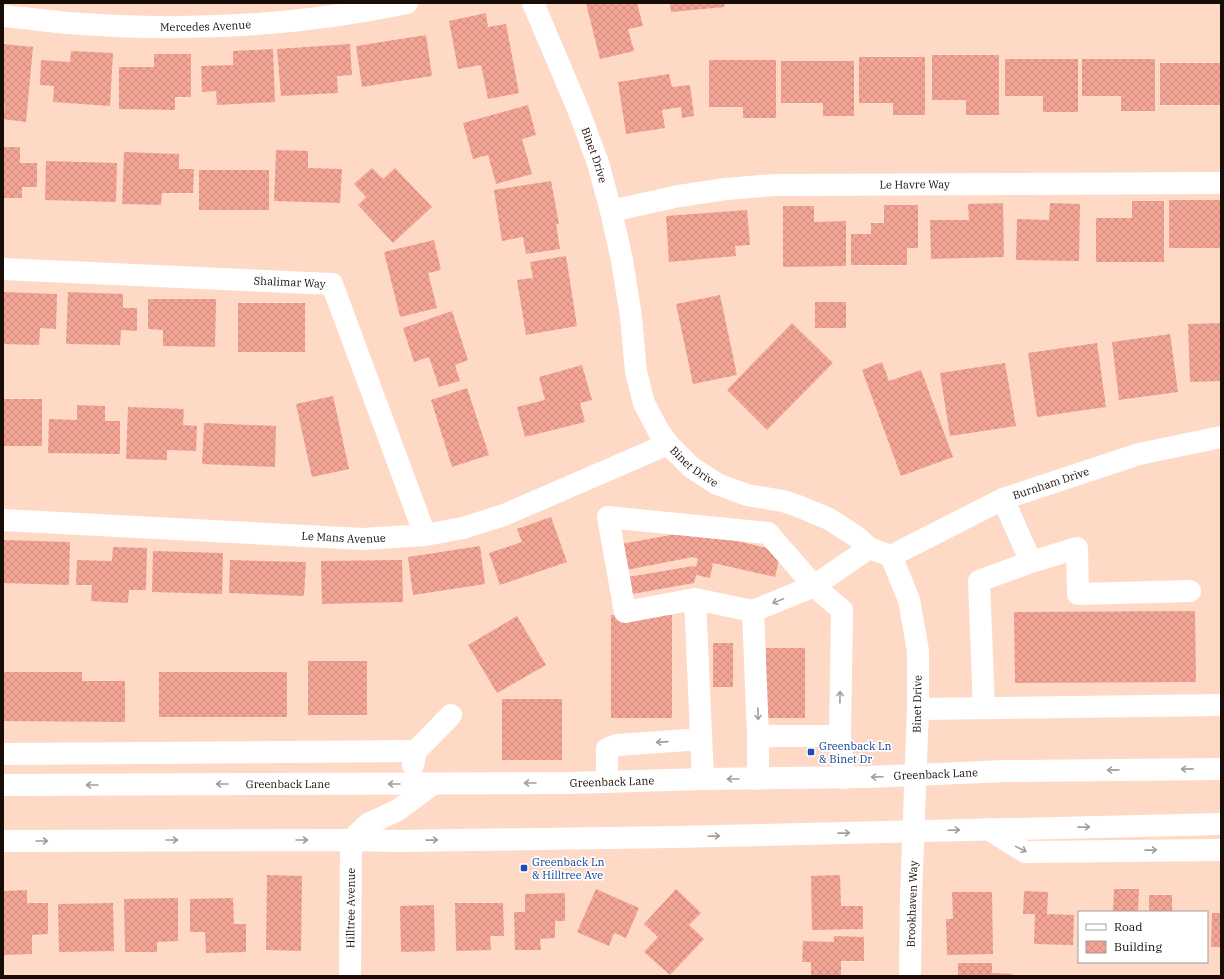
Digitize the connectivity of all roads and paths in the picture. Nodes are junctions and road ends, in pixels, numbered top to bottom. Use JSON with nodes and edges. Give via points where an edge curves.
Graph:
{"nodes":[{"id":1,"x":407,"y":3,"type":"edge"},
{"id":2,"x":533,"y":3,"type":"edge"},
{"id":3,"x":3,"y":16,"type":"edge"},
{"id":4,"x":1221,"y":183,"type":"edge"},
{"id":5,"x":611,"y":211,"type":"junction"},
{"id":6,"x":3,"y":269,"type":"edge"},
{"id":7,"x":1221,"y":436,"type":"edge"},
{"id":8,"x":668,"y":444,"type":"junction"},
{"id":9,"x":1002,"y":499,"type":"junction"},
{"id":10,"x":3,"y":520,"type":"edge"},
{"id":11,"x":425,"y":535,"type":"junction"},
{"id":12,"x":869,"y":548,"type":"junction"},
{"id":13,"x":890,"y":556,"type":"junction"},
{"id":14,"x":1031,"y":562,"type":"junction"},
{"id":15,"x":814,"y":586,"type":"junction"},
{"id":16,"x":1190,"y":591,"type":"dead end"},
{"id":17,"x":695,"y":599,"type":"junction"},
{"id":18,"x":753,"y":611,"type":"junction"},
{"id":19,"x":1221,"y":705,"type":"edge"},
{"id":20,"x":984,"y":708,"type":"junction"},
{"id":21,"x":918,"y":709,"type":"junction"},
{"id":22,"x":451,"y":715,"type":"dead end"},
{"id":23,"x":758,"y":736,"type":"junction"},
{"id":24,"x":840,"y":736,"type":"junction"},
{"id":25,"x":701,"y":740,"type":"junction"},
{"id":26,"x":3,"y":754,"type":"edge"},
{"id":27,"x":1221,"y":769,"type":"edge"},
{"id":28,"x":916,"y":776,"type":"junction"},
{"id":29,"x":844,"y":778,"type":"junction"},
{"id":30,"x":703,"y":779,"type":"junction"},
{"id":31,"x":758,"y":779,"type":"junction"},
{"id":32,"x":607,"y":782,"type":"junction"},
{"id":33,"x":433,"y":784,"type":"junction"},
{"id":34,"x":3,"y":785,"type":"edge"},
{"id":35,"x":1221,"y":824,"type":"edge"},
{"id":36,"x":988,"y":829,"type":"junction"},
{"id":37,"x":915,"y":832,"type":"junction"},
{"id":38,"x":351,"y":840,"type":"junction"},
{"id":39,"x":3,"y":841,"type":"edge"},
{"id":40,"x":1221,"y":850,"type":"edge"},
{"id":41,"x":350,"y":976,"type":"edge"},
{"id":42,"x":910,"y":976,"type":"edge"}],
"edges":[{"from":1,"to":3,"type":"street","name":"Mercedes Avenue","via":[[376,10],[310,18],[245,24],[158,27],[70,23]]},
{"from":2,"to":5,"type":"street","name":"Binet Drive","via":[[578,109],[598,163]]},
{"from":4,"to":5,"type":"street","name":"Le Havre Way","via":[[775,185],[679,196]]},
{"from":5,"to":8,"type":"street","name":"Binet Drive","via":[[631,317],[636,372],[644,402]]},
{"from":6,"to":11,"type":"street","name":"Shalimar Way","via":[[332,284]]},
{"from":7,"to":9,"type":"street","name":"Burnham Drive","via":[[1139,454]]},
{"from":8,"to":11,"type":"street","name":"Le Mans Avenue","via":[[504,515],[463,528]]},
{"from":8,"to":12,"type":"street","name":"Binet Drive","via":[[691,468],[718,484],[747,495],[783,501],[829,519]]},
{"from":9,"to":13,"type":"street","name":"Burnham Drive"},
{"from":9,"to":14,"type":"street"},
{"from":10,"to":11,"type":"street","name":"Le Mans Avenue","via":[[363,540]]},
{"from":12,"to":13,"type":"street","name":"Binet Drive"},
{"from":12,"to":15,"type":"street"},
{"from":13,"to":21,"type":"street","name":"Binet Drive","via":[[909,600],[918,651]]},
{"from":14,"to":16,"type":"street","via":[[1077,548],[1078,594]]},
{"from":14,"to":20,"type":"street","via":[[979,581]]},
{"from":15,"to":17,"type":"street","via":[[768,533],[608,517],[625,612]]},
{"from":15,"to":18,"type":"street","one_way":true},
{"from":24,"to":15,"type":"street","one_way":true,"via":[[842,610]]},
{"from":17,"to":18,"type":"street"},
{"from":17,"to":25,"type":"street"},
{"from":18,"to":23,"type":"street","one_way":true},
{"from":19,"to":20,"type":"street"},
{"from":20,"to":21,"type":"street"},
{"from":21,"to":28,"type":"street","name":"Binet Drive"},
{"from":22,"to":26,"type":"street","via":[[415,758]]},
{"from":23,"to":24,"type":"street"},
{"from":23,"to":31,"type":"street"},
{"from":24,"to":29,"type":"street"},
{"from":25,"to":30,"type":"street"},
{"from":25,"to":32,"type":"street","one_way":true,"via":[[617,745],[607,750]]},
{"from":27,"to":28,"type":"street","name":"Greenback Lane","one_way":true,"via":[[1005,771]]},
{"from":28,"to":29,"type":"street","name":"Greenback Lane","one_way":true},
{"from":28,"to":37,"type":"street","name":"Binet Drive"},
{"from":29,"to":31,"type":"street","name":"Greenback Lane"},
{"from":31,"to":30,"type":"street","name":"Greenback Lane","one_way":true},
{"from":30,"to":32,"type":"street","name":"Greenback Lane"},
{"from":32,"to":33,"type":"street","name":"Greenback Lane","one_way":true},
{"from":33,"to":34,"type":"street","name":"Greenback Lane","one_way":true},
{"from":33,"to":38,"type":"street","via":[[398,810],[368,824]]},
{"from":36,"to":35,"type":"street","one_way":true},
{"from":37,"to":36,"type":"street","one_way":true},
{"from":36,"to":40,"type":"street","one_way":true,"via":[[1025,852]]},
{"from":38,"to":37,"type":"street","one_way":true},
{"from":37,"to":42,"type":"street","name":"Brookhaven Way"},
{"from":39,"to":38,"type":"street","one_way":true},
{"from":38,"to":41,"type":"street","name":"Hilltree Avenue"}]}
